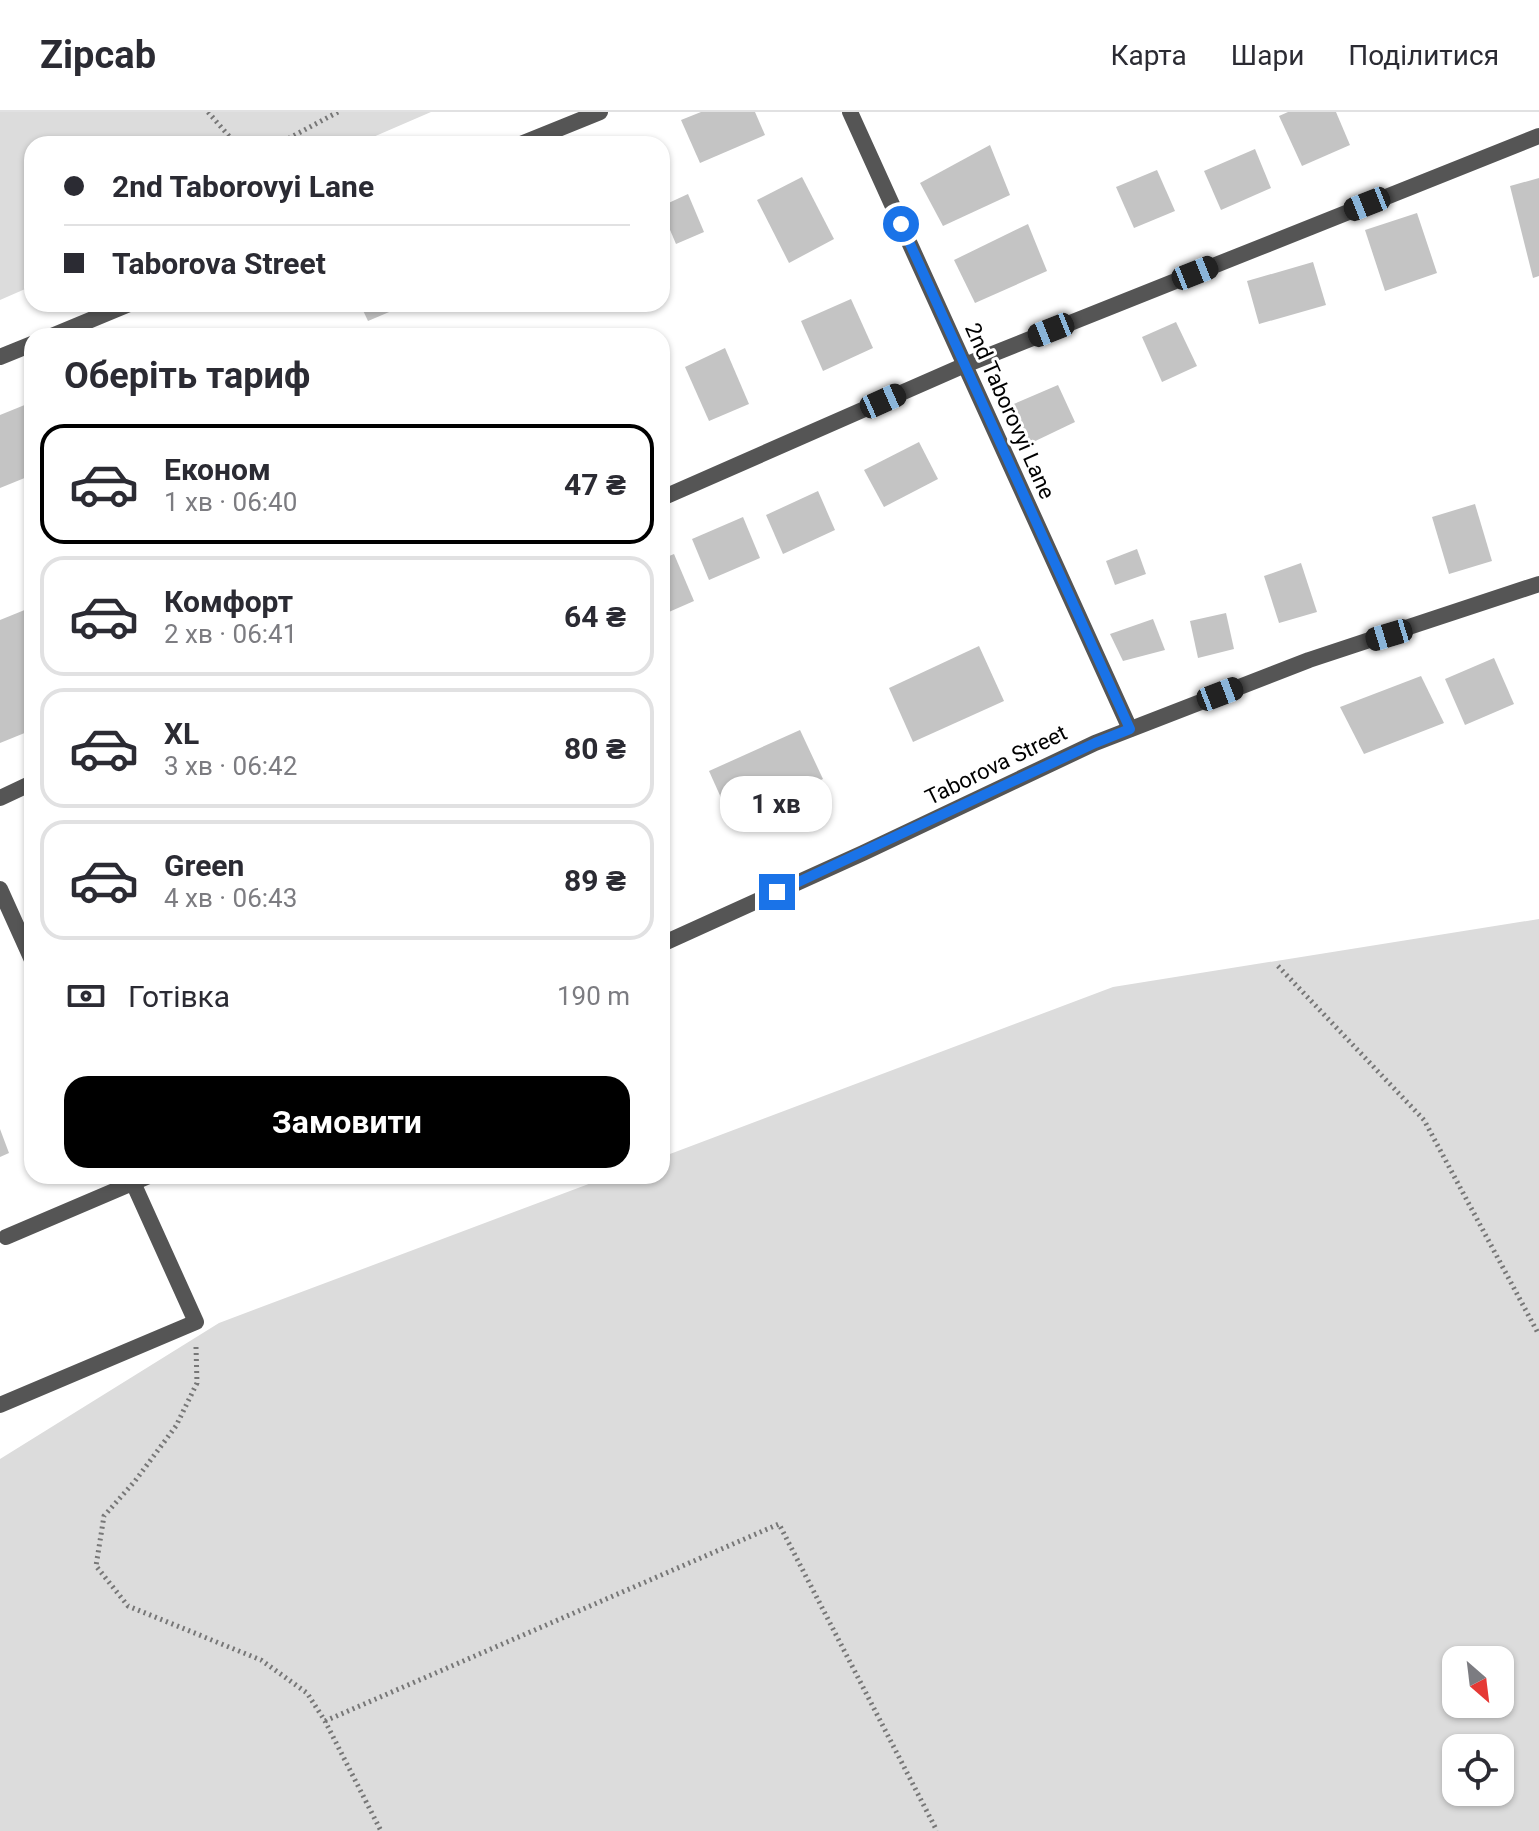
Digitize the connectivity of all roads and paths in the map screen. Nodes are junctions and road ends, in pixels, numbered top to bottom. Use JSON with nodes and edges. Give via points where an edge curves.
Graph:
{"nodes":[{"id":1,"x":208,"y":112,"type":"edge"},
{"id":2,"x":338,"y":112,"type":"edge"},
{"id":3,"x":600,"y":112,"type":"edge"},
{"id":4,"x":850,"y":112,"type":"edge"},
{"id":5,"x":229,"y":136,"type":"edge"},
{"id":6,"x":293,"y":136,"type":"edge"},
{"id":7,"x":541,"y":136,"type":"edge"},
{"id":8,"x":1539,"y":136,"type":"edge"},
{"id":9,"x":110,"y":312,"type":"edge"},
{"id":10,"x":71,"y":328,"type":"edge"},
{"id":11,"x":24,"y":347,"type":"edge"},
{"id":12,"x":0,"y":357,"type":"edge"},
{"id":13,"x":965,"y":365,"type":"junction"},
{"id":14,"x":670,"y":494,"type":"edge"},
{"id":15,"x":1539,"y":584,"type":"edge"},
{"id":16,"x":1130,"y":729,"type":"junction"},
{"id":17,"x":24,"y":787,"type":"edge"},
{"id":18,"x":0,"y":798,"type":"edge"},
{"id":19,"x":0,"y":889,"type":"edge"},
{"id":20,"x":670,"y":940,"type":"edge"},
{"id":21,"x":24,"y":942,"type":"edge"},
{"id":22,"x":1278,"y":966,"type":"dead end"},
{"id":23,"x":123,"y":1184,"type":"edge"},
{"id":24,"x":134,"y":1184,"type":"edge"},
{"id":25,"x":6,"y":1237,"type":"dead end"},
{"id":26,"x":196,"y":1322,"type":"junction"},
{"id":27,"x":1539,"y":1335,"type":"edge"},
{"id":28,"x":0,"y":1405,"type":"edge"},
{"id":29,"x":325,"y":1721,"type":"junction"},
{"id":30,"x":381,"y":1831,"type":"edge"},
{"id":31,"x":937,"y":1831,"type":"edge"}],
"edges":[{"from":1,"to":5,"type":"path"},
{"from":2,"to":6,"type":"path"},
{"from":3,"to":7,"type":"street"},
{"from":4,"to":13,"type":"street","name":"2nd Taborovyi Lane"},
{"from":8,"to":13,"type":"street"},
{"from":9,"to":10,"type":"street"},
{"from":11,"to":12,"type":"street"},
{"from":13,"to":14,"type":"street"},
{"from":13,"to":16,"type":"street","name":"2nd Taborovyi Lane"},
{"from":15,"to":16,"type":"street","name":"Taborova Street","via":[[1309,660]]},
{"from":16,"to":20,"type":"street","name":"Taborova Street"},
{"from":17,"to":18,"type":"street"},
{"from":19,"to":21,"type":"street"},
{"from":22,"to":27,"type":"path","via":[[1424,1120]]},
{"from":23,"to":25,"type":"street"},
{"from":24,"to":26,"type":"street"},
{"from":26,"to":28,"type":"street"},
{"from":26,"to":29,"type":"path","via":[[197,1383],[176,1426],[104,1516],[96,1566],[128,1606],[261,1660],[307,1693]]},
{"from":29,"to":30,"type":"path"},
{"from":29,"to":31,"type":"path","via":[[779,1524]]}]}
